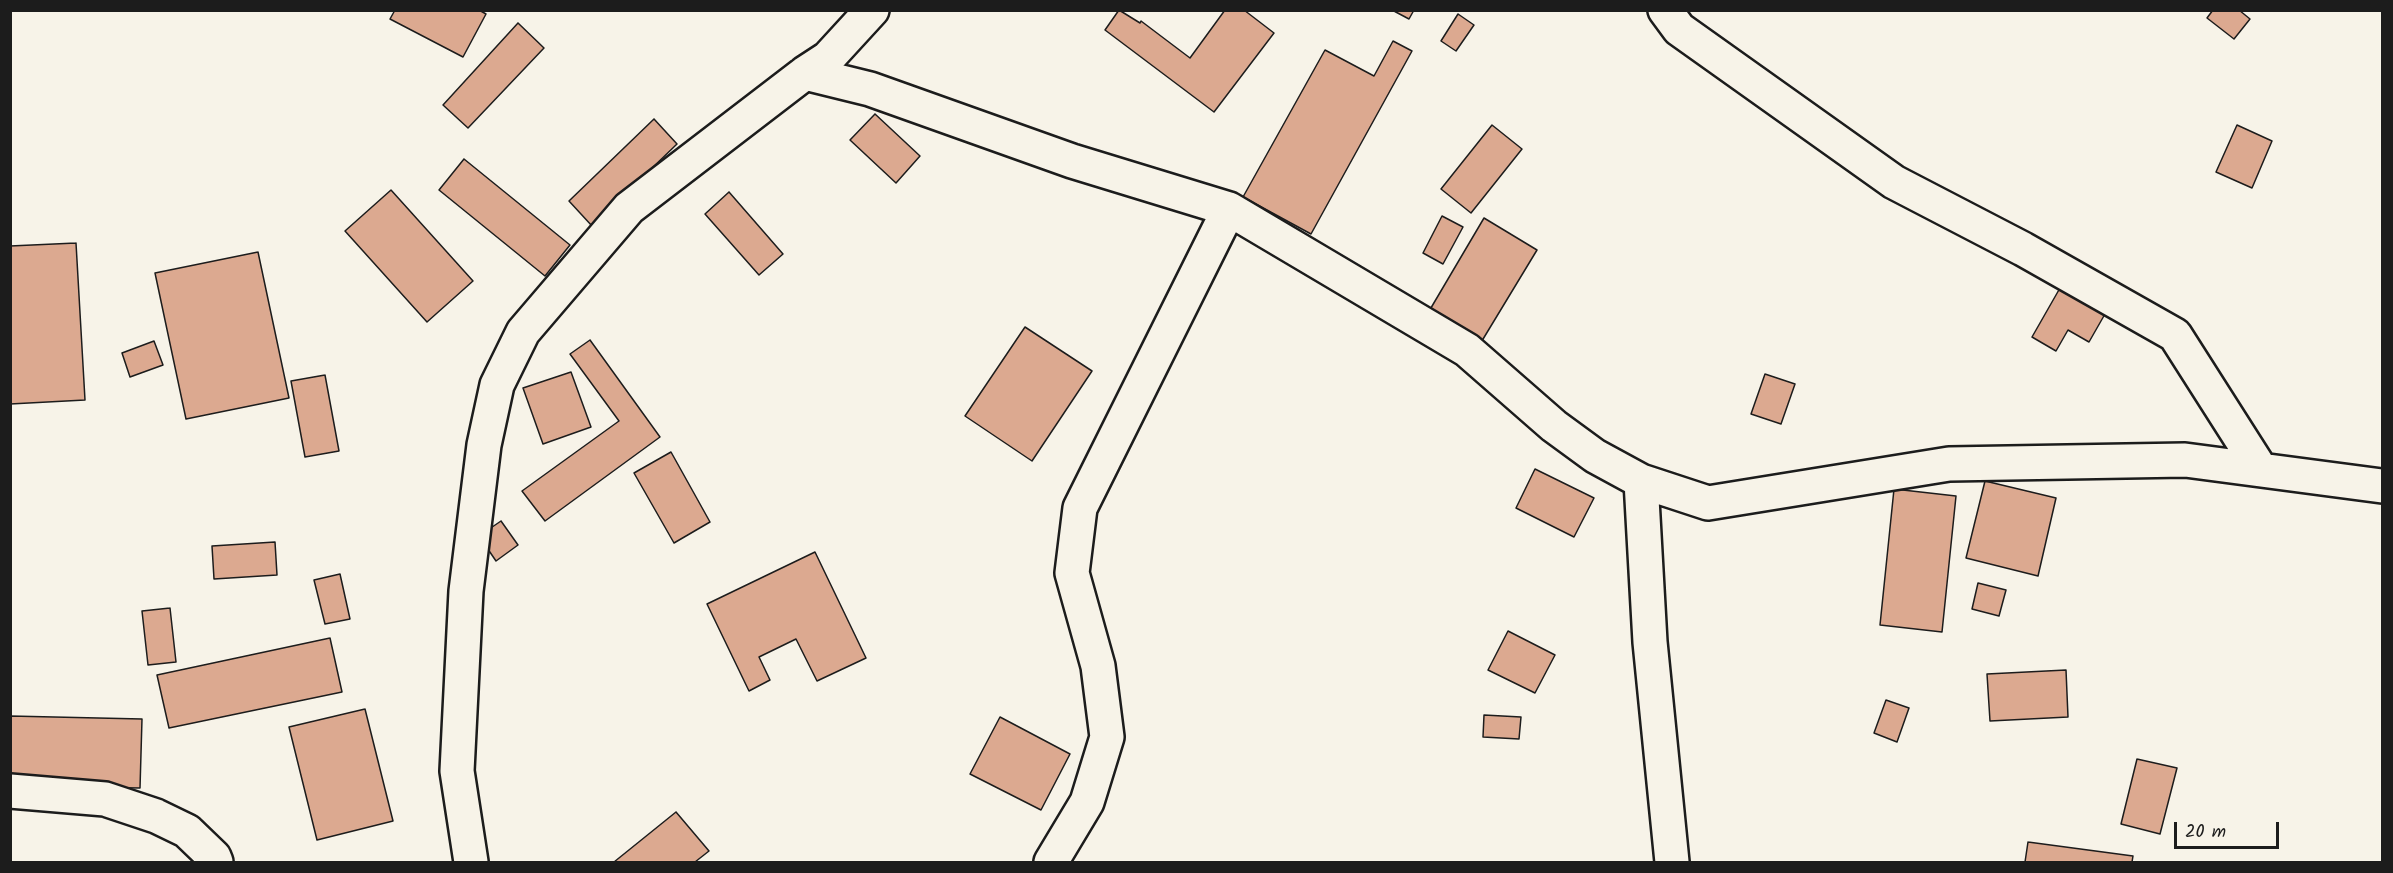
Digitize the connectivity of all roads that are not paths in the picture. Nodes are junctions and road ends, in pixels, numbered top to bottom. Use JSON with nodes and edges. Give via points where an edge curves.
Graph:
{"nodes":[{"id":1,"x":872,"y":10,"type":"edge"},
{"id":2,"x":1665,"y":10,"type":"edge"},
{"id":3,"x":805,"y":73,"type":"junction"},
{"id":4,"x":1229,"y":209,"type":"junction"},
{"id":5,"x":2262,"y":470,"type":"junction"},
{"id":6,"x":1641,"y":481,"type":"junction"},
{"id":7,"x":2382,"y":486,"type":"edge"},
{"id":8,"x":10,"y":791,"type":"edge"},
{"id":9,"x":216,"y":862,"type":"edge"},
{"id":10,"x":471,"y":862,"type":"edge"},
{"id":11,"x":1051,"y":862,"type":"edge"},
{"id":12,"x":1672,"y":862,"type":"edge"}],
"edges":[{"from":1,"to":3,"type":"street","via":[[828,58]]},
{"from":2,"to":5,"type":"street","via":[[1679,29],[1894,183],[2023,249],[2175,335]]},
{"from":3,"to":4,"type":"street","via":[[870,89],[1072,161]]},
{"from":3,"to":10,"type":"street","via":[[629,208],[523,332],[497,385],[484,445],[466,591],[457,771]]},
{"from":4,"to":6,"type":"street","via":[[1467,350],[1554,426],[1595,456]]},
{"from":4,"to":11,"type":"street","via":[[1080,508],[1072,573],[1098,666],[1107,737],[1088,802]]},
{"from":5,"to":6,"type":"street","via":[[2185,460],[1949,464],[1708,502]]},
{"from":5,"to":7,"type":"street"},
{"from":6,"to":12,"type":"street","via":[[1650,642]]},
{"from":8,"to":9,"type":"street","via":[[105,799],[156,816],[188,831]]}]}
